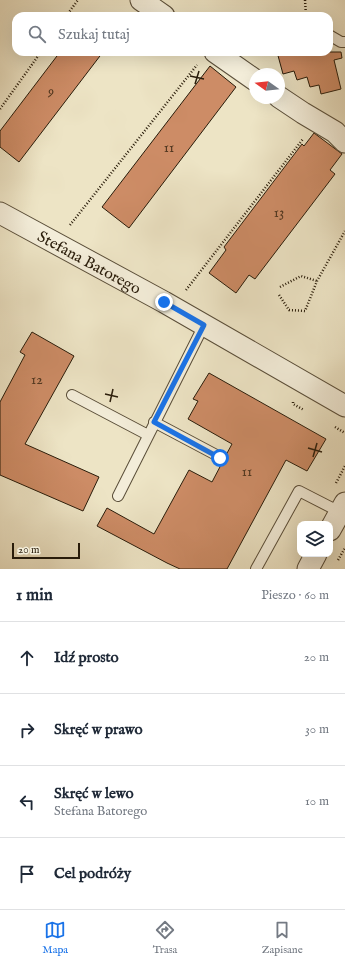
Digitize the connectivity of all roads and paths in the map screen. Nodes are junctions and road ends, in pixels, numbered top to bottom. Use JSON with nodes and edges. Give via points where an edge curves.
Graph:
{"nodes":[{"id":1,"x":78,"y":0,"type":"edge"},
{"id":2,"x":141,"y":0,"type":"edge"},
{"id":3,"x":305,"y":0,"type":"edge"},
{"id":4,"x":69,"y":12,"type":"edge"},
{"id":5,"x":158,"y":12,"type":"edge"},
{"id":6,"x":306,"y":12,"type":"edge"},
{"id":7,"x":333,"y":37,"type":"edge"},
{"id":8,"x":345,"y":42,"type":"edge"},
{"id":9,"x":38,"y":56,"type":"edge"},
{"id":10,"x":207,"y":58,"type":"edge"},
{"id":11,"x":249,"y":77,"type":"edge"},
{"id":12,"x":285,"y":101,"type":"edge"},
{"id":13,"x":0,"y":109,"type":"edge"},
{"id":14,"x":342,"y":130,"type":"edge"},
{"id":15,"x":305,"y":137,"type":"dead end"},
{"id":16,"x":0,"y":213,"type":"edge"},
{"id":17,"x":345,"y":231,"type":"edge"},
{"id":18,"x":56,"y":243,"type":"junction"},
{"id":19,"x":317,"y":281,"type":"junction"},
{"id":20,"x":280,"y":287,"type":"dead end"},
{"id":21,"x":186,"y":290,"type":"dead end"},
{"id":22,"x":279,"y":295,"type":"dead end"},
{"id":23,"x":204,"y":325,"type":"junction"},
{"id":24,"x":72,"y":395,"type":"dead end"},
{"id":25,"x":345,"y":406,"type":"edge"},
{"id":26,"x":154,"y":422,"type":"junction"},
{"id":27,"x":148,"y":435,"type":"junction"},
{"id":28,"x":220,"y":458,"type":"dead end"},
{"id":29,"x":118,"y":496,"type":"dead end"},
{"id":30,"x":338,"y":515,"type":"edge"},
{"id":31,"x":314,"y":557,"type":"edge"},
{"id":32,"x":256,"y":569,"type":"edge"},
{"id":33,"x":308,"y":569,"type":"edge"}],
"edges":[{"from":1,"to":4,"type":"path"},
{"from":2,"to":5,"type":"street"},
{"from":3,"to":6,"type":"path"},
{"from":7,"to":8,"type":"lane"},
{"from":9,"to":13,"type":"path"},
{"from":10,"to":11,"type":"street"},
{"from":10,"to":18,"type":"path"},
{"from":12,"to":14,"type":"street","via":[[303,114]]},
{"from":15,"to":21,"type":"path"},
{"from":16,"to":18,"type":"street","name":"Stefana Batorego"},
{"from":17,"to":19,"type":"path"},
{"from":18,"to":23,"type":"street","name":"Stefana Batorego"},
{"from":19,"to":20,"type":"path","via":[[301,276]]},
{"from":19,"to":22,"type":"path","via":[[305,310],[289,310]]},
{"from":23,"to":25,"type":"street","name":"Stefana Batorego"},
{"from":23,"to":26,"type":"lane"},
{"from":24,"to":27,"type":"lane"},
{"from":26,"to":27,"type":"lane"},
{"from":26,"to":28,"type":"lane"},
{"from":27,"to":29,"type":"lane"},
{"from":30,"to":32,"type":"lane","via":[[299,491]]},
{"from":31,"to":33,"type":"street"}]}
